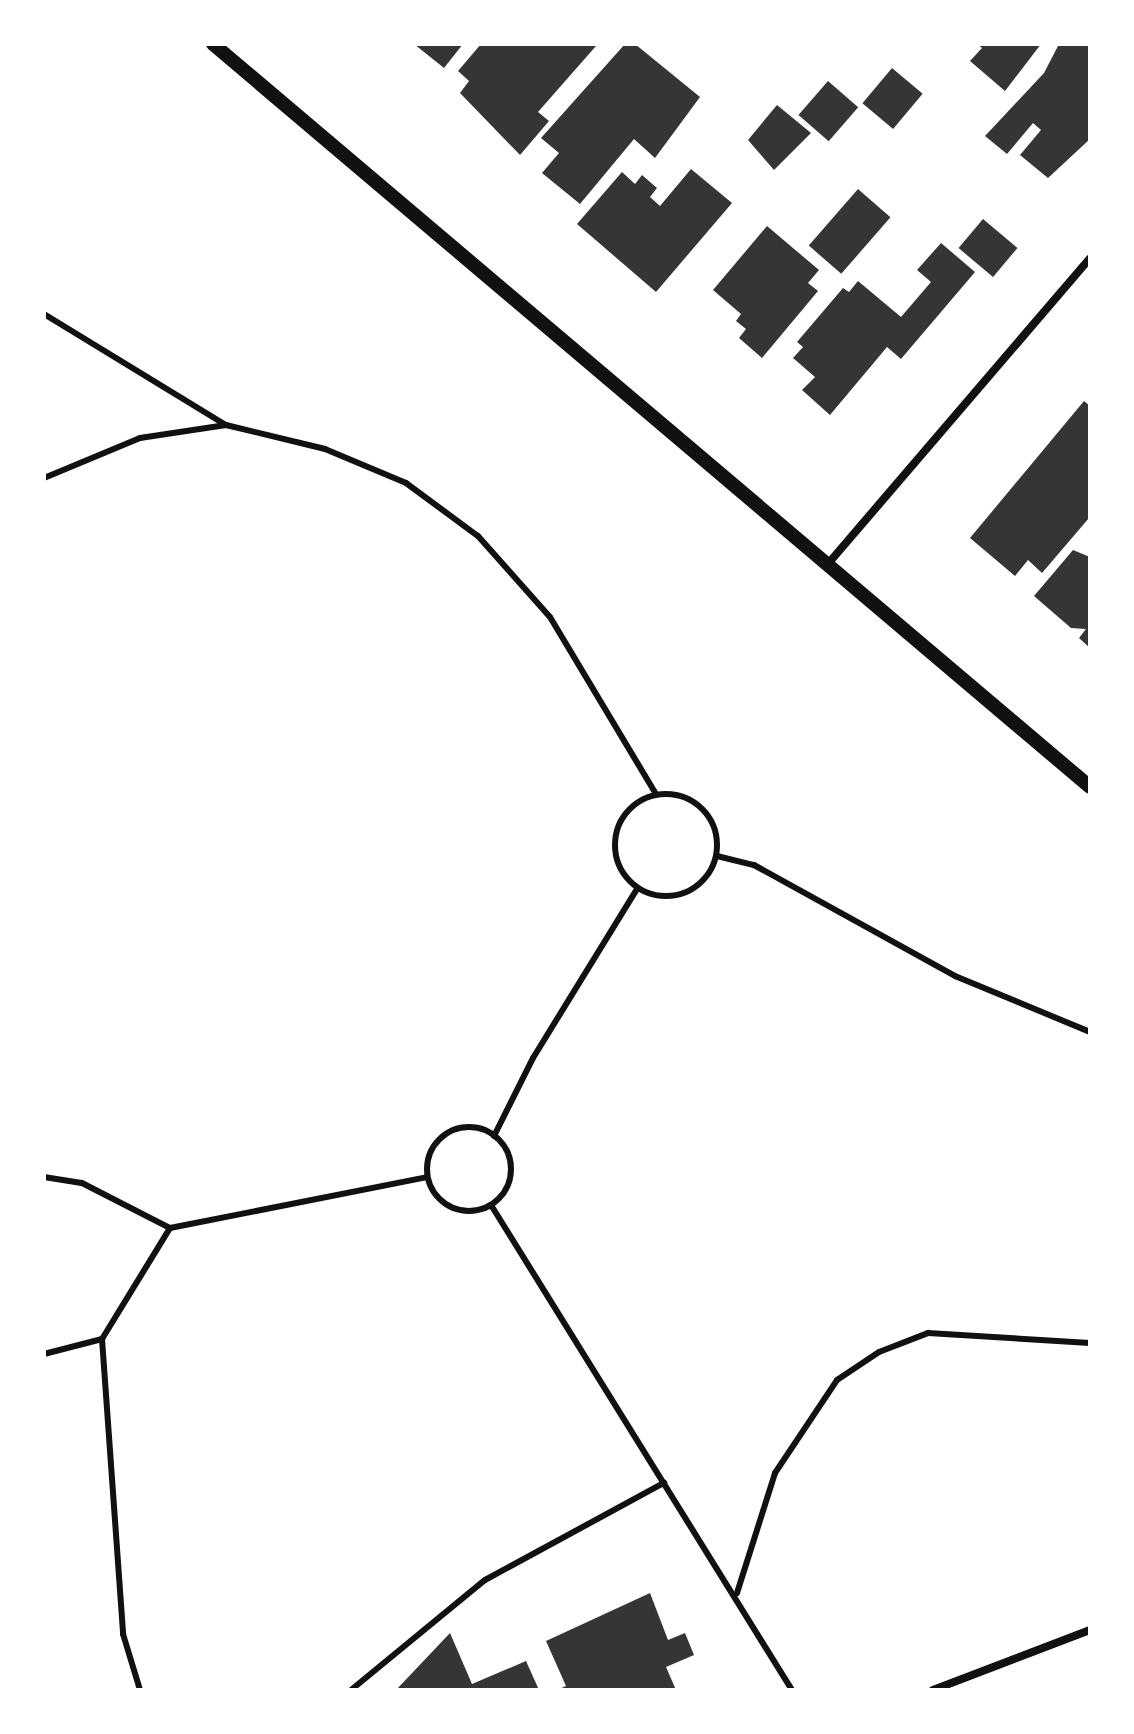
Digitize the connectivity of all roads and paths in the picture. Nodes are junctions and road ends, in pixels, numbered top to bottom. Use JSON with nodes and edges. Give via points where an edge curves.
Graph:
{"nodes":[{"id":1,"x":213,"y":44,"type":"edge"},
{"id":2,"x":1090,"y":258,"type":"edge"},
{"id":3,"x":44,"y":314,"type":"edge"},
{"id":4,"x":226,"y":425,"type":"junction"},
{"id":5,"x":44,"y":478,"type":"edge"},
{"id":6,"x":827,"y":565,"type":"junction"},
{"id":7,"x":1090,"y":787,"type":"edge"},
{"id":8,"x":656,"y":794,"type":"junction"},
{"id":9,"x":717,"y":856,"type":"junction"},
{"id":10,"x":637,"y":889,"type":"junction"},
{"id":11,"x":1090,"y":1032,"type":"edge"},
{"id":12,"x":494,"y":1136,"type":"junction"},
{"id":13,"x":44,"y":1177,"type":"edge"},
{"id":14,"x":427,"y":1177,"type":"junction"},
{"id":15,"x":491,"y":1205,"type":"junction"},
{"id":16,"x":170,"y":1228,"type":"junction"},
{"id":17,"x":102,"y":1339,"type":"junction"},
{"id":18,"x":1090,"y":1343,"type":"edge"},
{"id":19,"x":44,"y":1354,"type":"edge"},
{"id":20,"x":664,"y":1483,"type":"junction"},
{"id":21,"x":737,"y":1593,"type":"junction"},
{"id":22,"x":1090,"y":1630,"type":"edge"},
{"id":23,"x":140,"y":1690,"type":"edge"},
{"id":24,"x":351,"y":1690,"type":"edge"},
{"id":25,"x":792,"y":1690,"type":"edge"},
{"id":26,"x":933,"y":1690,"type":"edge"}],
"edges":[{"from":1,"to":6,"type":"street"},
{"from":2,"to":6,"type":"street"},
{"from":3,"to":4,"type":"lane"},
{"from":4,"to":5,"type":"lane","via":[[140,438]]},
{"from":4,"to":8,"type":"lane","via":[[366,465],[419,492],[478,536],[573,649]]},
{"from":6,"to":7,"type":"street"},
{"from":8,"to":9,"type":"lane","via":[[696,802],[717,835]]},
{"from":8,"to":10,"type":"lane","via":[[630,809],[615,835],[615,855]]},
{"from":9,"to":10,"type":"lane","via":[[694,888],[675,896]]},
{"from":9,"to":11,"type":"lane","via":[[754,865],[955,976]]},
{"from":10,"to":12,"type":"lane","via":[[540,1045]]},
{"from":12,"to":14,"type":"lane","via":[[479,1128],[448,1133],[435,1144]]},
{"from":12,"to":15,"type":"lane","via":[[511,1163],[503,1194]]},
{"from":13,"to":16,"type":"lane","via":[[82,1183]]},
{"from":14,"to":15,"type":"lane","via":[[444,1204],[459,1210]]},
{"from":14,"to":16,"type":"lane"},
{"from":15,"to":20,"type":"lane"},
{"from":16,"to":17,"type":"lane"},
{"from":17,"to":19,"type":"lane"},
{"from":17,"to":23,"type":"lane","via":[[123,1634]]},
{"from":18,"to":21,"type":"lane","via":[[928,1333],[879,1352],[837,1380],[775,1473]]},
{"from":20,"to":21,"type":"lane"},
{"from":20,"to":24,"type":"lane","via":[[485,1580]]},
{"from":21,"to":25,"type":"lane"},
{"from":22,"to":26,"type":"street"}]}
